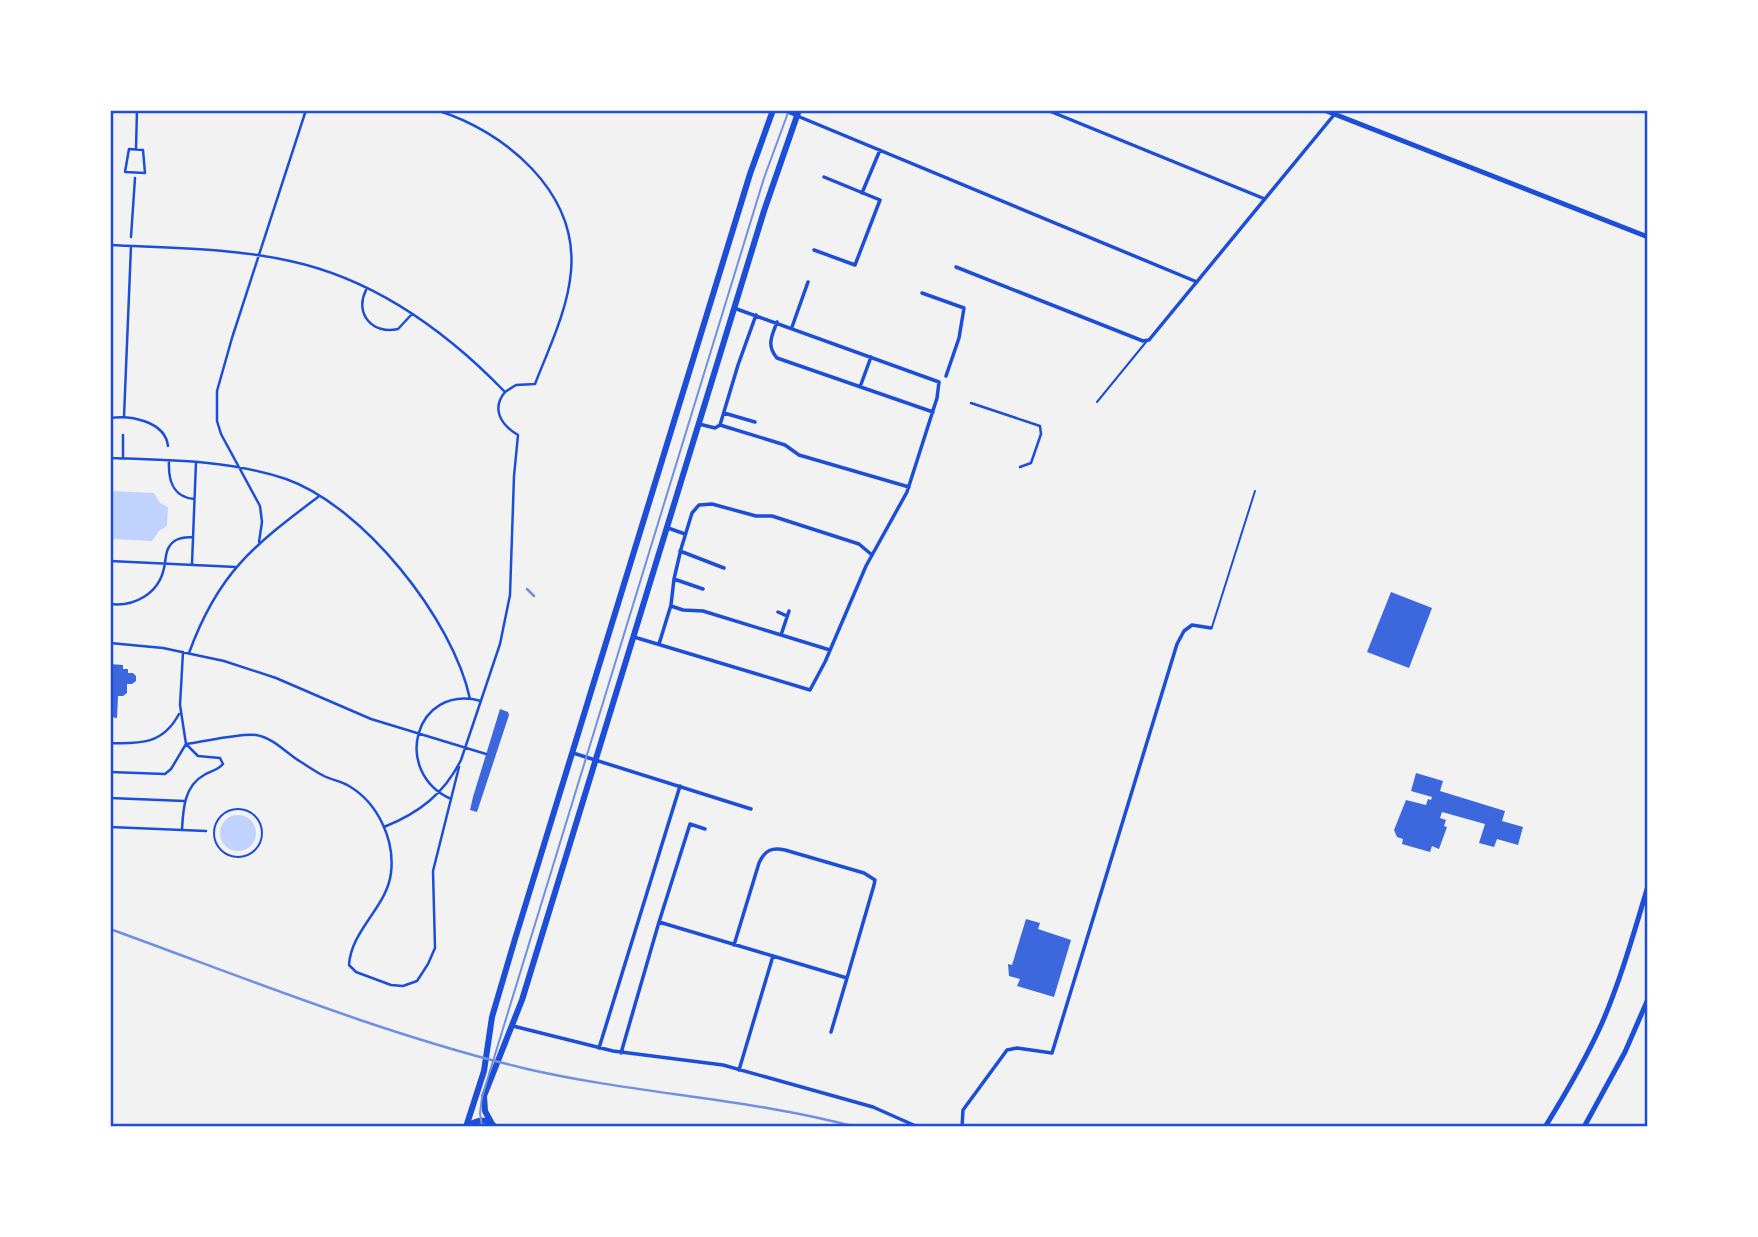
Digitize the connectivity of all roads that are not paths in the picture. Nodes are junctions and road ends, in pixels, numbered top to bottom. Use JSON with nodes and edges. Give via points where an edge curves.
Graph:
{"nodes":[{"id":1,"x":137,"y":110,"type":"edge"},
{"id":2,"x":306,"y":110,"type":"edge"},
{"id":3,"x":436,"y":110,"type":"edge"},
{"id":4,"x":773,"y":110,"type":"edge"},
{"id":5,"x":783,"y":110,"type":"edge"},
{"id":6,"x":1047,"y":110,"type":"edge"},
{"id":7,"x":1324,"y":110,"type":"edge"},
{"id":8,"x":1336,"y":112,"type":"edge"},
{"id":9,"x":798,"y":113,"type":"edge"},
{"id":10,"x":136,"y":149,"type":"junction"},
{"id":11,"x":880,"y":150,"type":"junction"},
{"id":12,"x":824,"y":177,"type":"dead end"},
{"id":13,"x":135,"y":178,"type":"dead end"},
{"id":14,"x":862,"y":192,"type":"junction"},
{"id":15,"x":1265,"y":199,"type":"junction"},
{"id":16,"x":131,"y":237,"type":"dead end"},
{"id":17,"x":1648,"y":237,"type":"edge"},
{"id":18,"x":110,"y":245,"type":"edge"},
{"id":19,"x":131,"y":246,"type":"junction"},
{"id":20,"x":814,"y":250,"type":"dead end"},
{"id":21,"x":258,"y":255,"type":"junction"},
{"id":22,"x":956,"y":267,"type":"dead end"},
{"id":23,"x":808,"y":282,"type":"dead end"},
{"id":24,"x":1197,"y":282,"type":"junction"},
{"id":25,"x":367,"y":289,"type":"junction"},
{"id":26,"x":922,"y":293,"type":"dead end"},
{"id":27,"x":734,"y":308,"type":"junction"},
{"id":28,"x":412,"y":314,"type":"junction"},
{"id":29,"x":756,"y":315,"type":"junction"},
{"id":30,"x":777,"y":322,"type":"junction"},
{"id":31,"x":792,"y":327,"type":"junction"},
{"id":32,"x":1147,"y":341,"type":"junction"},
{"id":33,"x":871,"y":357,"type":"junction"},
{"id":34,"x":946,"y":376,"type":"dead end"},
{"id":35,"x":860,"y":387,"type":"junction"},
{"id":36,"x":505,"y":392,"type":"junction"},
{"id":37,"x":1097,"y":402,"type":"dead end"},
{"id":38,"x":971,"y":403,"type":"dead end"},
{"id":39,"x":933,"y":412,"type":"junction"},
{"id":40,"x":724,"y":413,"type":"junction"},
{"id":41,"x":124,"y":416,"type":"junction"},
{"id":42,"x":110,"y":418,"type":"edge"},
{"id":43,"x":755,"y":422,"type":"dead end"},
{"id":44,"x":699,"y":424,"type":"junction"},
{"id":45,"x":720,"y":425,"type":"junction"},
{"id":46,"x":123,"y":435,"type":"dead end"},
{"id":47,"x":168,"y":446,"type":"dead end"},
{"id":48,"x":167,"y":453,"type":"dead end"},
{"id":49,"x":110,"y":458,"type":"edge"},
{"id":50,"x":123,"y":458,"type":"junction"},
{"id":51,"x":168,"y":461,"type":"junction"},
{"id":52,"x":196,"y":462,"type":"junction"},
{"id":53,"x":1020,"y":467,"type":"dead end"},
{"id":54,"x":239,"y":469,"type":"junction"},
{"id":55,"x":909,"y":487,"type":"junction"},
{"id":56,"x":1255,"y":491,"type":"dead end"},
{"id":57,"x":319,"y":496,"type":"junction"},
{"id":58,"x":194,"y":499,"type":"junction"},
{"id":59,"x":667,"y":528,"type":"junction"},
{"id":60,"x":685,"y":534,"type":"junction"},
{"id":61,"x":193,"y":537,"type":"junction"},
{"id":62,"x":259,"y":542,"type":"junction"},
{"id":63,"x":680,"y":551,"type":"junction"},
{"id":64,"x":872,"y":555,"type":"junction"},
{"id":65,"x":110,"y":561,"type":"edge"},
{"id":66,"x":165,"y":563,"type":"junction"},
{"id":67,"x":192,"y":564,"type":"junction"},
{"id":68,"x":236,"y":566,"type":"junction"},
{"id":69,"x":724,"y":568,"type":"dead end"},
{"id":70,"x":674,"y":579,"type":"junction"},
{"id":71,"x":703,"y":589,"type":"dead end"},
{"id":72,"x":110,"y":604,"type":"edge"},
{"id":73,"x":671,"y":605,"type":"junction"},
{"id":74,"x":778,"y":612,"type":"dead end"},
{"id":75,"x":1211,"y":628,"type":"joint"},
{"id":76,"x":781,"y":635,"type":"junction"},
{"id":77,"x":634,"y":637,"type":"junction"},
{"id":78,"x":110,"y":643,"type":"edge"},
{"id":79,"x":659,"y":644,"type":"junction"},
{"id":80,"x":830,"y":650,"type":"junction"},
{"id":81,"x":183,"y":652,"type":"junction"},
{"id":82,"x":189,"y":653,"type":"junction"},
{"id":83,"x":470,"y":699,"type":"junction"},
{"id":84,"x":481,"y":701,"type":"junction"},
{"id":85,"x":181,"y":712,"type":"junction"},
{"id":86,"x":419,"y":734,"type":"junction"},
{"id":87,"x":110,"y":743,"type":"edge"},
{"id":88,"x":186,"y":744,"type":"junction"},
{"id":89,"x":465,"y":748,"type":"junction"},
{"id":90,"x":573,"y":753,"type":"junction"},
{"id":91,"x":486,"y":754,"type":"dead end"},
{"id":92,"x":461,"y":760,"type":"junction"},
{"id":93,"x":596,"y":760,"type":"junction"},
{"id":94,"x":110,"y":772,"type":"edge"},
{"id":95,"x":680,"y":786,"type":"junction"},
{"id":96,"x":440,"y":793,"type":"junction"},
{"id":97,"x":110,"y":798,"type":"edge"},
{"id":98,"x":451,"y":799,"type":"junction"},
{"id":99,"x":184,"y":801,"type":"junction"},
{"id":100,"x":751,"y":809,"type":"dead end"},
{"id":101,"x":110,"y":827,"type":"edge"},
{"id":102,"x":384,"y":827,"type":"junction"},
{"id":103,"x":705,"y":829,"type":"dead end"},
{"id":104,"x":182,"y":830,"type":"junction"},
{"id":105,"x":206,"y":831,"type":"dead end"},
{"id":106,"x":1648,"y":886,"type":"edge"},
{"id":107,"x":659,"y":922,"type":"junction"},
{"id":108,"x":734,"y":945,"type":"junction"},
{"id":109,"x":773,"y":956,"type":"junction"},
{"id":110,"x":847,"y":978,"type":"junction"},
{"id":111,"x":1648,"y":999,"type":"edge"},
{"id":112,"x":513,"y":1026,"type":"junction"},
{"id":113,"x":831,"y":1032,"type":"dead end"},
{"id":114,"x":599,"y":1048,"type":"junction"},
{"id":115,"x":621,"y":1053,"type":"junction"},
{"id":116,"x":739,"y":1070,"type":"junction"},
{"id":117,"x":494,"y":1125,"type":"edge"},
{"id":118,"x":467,"y":1127,"type":"edge"},
{"id":119,"x":918,"y":1127,"type":"edge"},
{"id":120,"x":962,"y":1127,"type":"edge"},
{"id":121,"x":1545,"y":1127,"type":"edge"},
{"id":122,"x":1584,"y":1127,"type":"edge"}],
"edges":[{"from":1,"to":10,"type":"street"},
{"from":2,"to":21,"type":"street"},
{"from":3,"to":36,"type":"street","via":[[477,125],[518,154],[549,191],[569,239],[569,284],[535,384],[516,385]]},
{"from":4,"to":90,"type":"main road"},
{"from":5,"to":9,"type":"street"},
{"from":6,"to":15,"type":"street"},
{"from":7,"to":8,"type":"street"},
{"from":8,"to":15,"type":"street"},
{"from":8,"to":17,"type":"street"},
{"from":9,"to":11,"type":"street"},
{"from":9,"to":27,"type":"main road"},
{"from":10,"to":10,"type":"street","via":[[143,149],[145,173],[125,172],[129,149]]},
{"from":11,"to":14,"type":"street"},
{"from":11,"to":24,"type":"street"},
{"from":12,"to":14,"type":"street"},
{"from":13,"to":16,"type":"street"},
{"from":14,"to":20,"type":"street","via":[[880,200],[855,265]]},
{"from":15,"to":24,"type":"street"},
{"from":18,"to":19,"type":"street"},
{"from":19,"to":21,"type":"street"},
{"from":19,"to":41,"type":"street"},
{"from":21,"to":25,"type":"street","via":[[319,269]]},
{"from":21,"to":54,"type":"street","via":[[217,391],[219,428]]},
{"from":22,"to":32,"type":"street"},
{"from":23,"to":31,"type":"street"},
{"from":24,"to":32,"type":"street"},
{"from":25,"to":28,"type":"street"},
{"from":25,"to":28,"type":"street","via":[[362,312],[375,327],[398,329]]},
{"from":26,"to":34,"type":"street","via":[[964,308]]},
{"from":27,"to":29,"type":"street"},
{"from":27,"to":44,"type":"main road"},
{"from":28,"to":36,"type":"street","via":[[461,349]]},
{"from":29,"to":30,"type":"street"},
{"from":29,"to":40,"type":"street"},
{"from":30,"to":31,"type":"street"},
{"from":30,"to":35,"type":"street","via":[[770,342],[777,358]]},
{"from":31,"to":33,"type":"street"},
{"from":32,"to":37,"type":"lane"},
{"from":33,"to":35,"type":"street"},
{"from":33,"to":39,"type":"street","via":[[939,382]]},
{"from":35,"to":39,"type":"street"},
{"from":36,"to":84,"type":"street","via":[[498,412],[503,424],[518,435],[510,595]]},
{"from":38,"to":53,"type":"street","via":[[1040,426],[1031,463]]},
{"from":39,"to":55,"type":"street"},
{"from":40,"to":43,"type":"street"},
{"from":40,"to":45,"type":"street"},
{"from":41,"to":42,"type":"street"},
{"from":41,"to":47,"type":"street","via":[[151,424]]},
{"from":44,"to":45,"type":"street"},
{"from":44,"to":59,"type":"main road"},
{"from":45,"to":55,"type":"street","via":[[785,445],[799,455]]},
{"from":46,"to":50,"type":"street"},
{"from":48,"to":51,"type":"street"},
{"from":49,"to":50,"type":"street"},
{"from":50,"to":51,"type":"street"},
{"from":51,"to":52,"type":"street"},
{"from":51,"to":58,"type":"street","via":[[174,489]]},
{"from":52,"to":54,"type":"street"},
{"from":52,"to":58,"type":"street"},
{"from":54,"to":57,"type":"street","via":[[286,480]]},
{"from":54,"to":62,"type":"street","via":[[260,506]]},
{"from":55,"to":64,"type":"street"},
{"from":56,"to":75,"type":"lane"},
{"from":57,"to":62,"type":"street"},
{"from":57,"to":83,"type":"street","via":[[366,533],[410,581],[442,631]]},
{"from":58,"to":61,"type":"street"},
{"from":59,"to":60,"type":"street"},
{"from":59,"to":77,"type":"main road"},
{"from":60,"to":63,"type":"street"},
{"from":60,"to":64,"type":"street","via":[[694,510],[712,504],[845,539]]},
{"from":61,"to":66,"type":"street","via":[[172,543]]},
{"from":61,"to":67,"type":"street"},
{"from":62,"to":68,"type":"street"},
{"from":63,"to":69,"type":"street"},
{"from":63,"to":70,"type":"street"},
{"from":64,"to":80,"type":"street"},
{"from":65,"to":66,"type":"street"},
{"from":66,"to":67,"type":"street"},
{"from":66,"to":72,"type":"street","via":[[159,582],[146,596],[128,604]]},
{"from":67,"to":68,"type":"street"},
{"from":68,"to":82,"type":"street","via":[[205,614]]},
{"from":70,"to":71,"type":"street"},
{"from":70,"to":73,"type":"street"},
{"from":73,"to":76,"type":"street"},
{"from":73,"to":79,"type":"street"},
{"from":74,"to":76,"type":"street","via":[[788,613]]},
{"from":75,"to":120,"type":"street","via":[[1192,625],[1177,644],[1052,1053],[1007,1050],[963,1110]]},
{"from":76,"to":80,"type":"street"},
{"from":77,"to":79,"type":"street"},
{"from":77,"to":93,"type":"main road"},
{"from":78,"to":81,"type":"street"},
{"from":79,"to":80,"type":"street","via":[[810,690]]},
{"from":81,"to":82,"type":"street"},
{"from":81,"to":85,"type":"street"},
{"from":82,"to":86,"type":"street","via":[[258,671],[357,714]]},
{"from":83,"to":84,"type":"street"},
{"from":83,"to":86,"type":"street","via":[[453,699],[438,706]]},
{"from":84,"to":89,"type":"street"},
{"from":85,"to":87,"type":"street","via":[[151,740]]},
{"from":85,"to":88,"type":"street"},
{"from":86,"to":89,"type":"street"},
{"from":86,"to":96,"type":"street","via":[[416,754],[421,770]]},
{"from":88,"to":94,"type":"street","via":[[165,774]]},
{"from":88,"to":99,"type":"street","via":[[200,758],[220,758],[223,764],[197,778]]},
{"from":88,"to":102,"type":"street","via":[[264,737],[321,775],[353,788]]},
{"from":89,"to":91,"type":"street"},
{"from":89,"to":92,"type":"street"},
{"from":90,"to":93,"type":"street"},
{"from":90,"to":118,"type":"main road","via":[[496,1004],[484,1071]]},
{"from":92,"to":96,"type":"street"},
{"from":92,"to":98,"type":"street"},
{"from":93,"to":95,"type":"street"},
{"from":93,"to":112,"type":"main road"},
{"from":95,"to":100,"type":"street"},
{"from":95,"to":114,"type":"street"},
{"from":96,"to":98,"type":"street"},
{"from":96,"to":102,"type":"street","via":[[413,814]]},
{"from":97,"to":99,"type":"street"},
{"from":98,"to":102,"type":"street","via":[[432,876],[435,948],[420,978],[406,986],[391,985],[349,965],[360,932],[391,877],[391,849]]},
{"from":99,"to":104,"type":"street"},
{"from":101,"to":104,"type":"street"},
{"from":103,"to":107,"type":"street","via":[[690,824]]},
{"from":104,"to":105,"type":"street"},
{"from":106,"to":121,"type":"street","via":[[1606,1013]]},
{"from":107,"to":108,"type":"street"},
{"from":107,"to":115,"type":"street"},
{"from":108,"to":109,"type":"street"},
{"from":108,"to":110,"type":"street","via":[[766,852],[785,850],[853,869],[875,880]]},
{"from":109,"to":110,"type":"street"},
{"from":109,"to":116,"type":"street"},
{"from":110,"to":113,"type":"street"},
{"from":111,"to":122,"type":"street"},
{"from":112,"to":114,"type":"street"},
{"from":112,"to":117,"type":"main road","via":[[484,1096],[485,1111]]},
{"from":114,"to":115,"type":"street"},
{"from":115,"to":116,"type":"street"},
{"from":116,"to":119,"type":"street","via":[[873,1107]]},
{"from":117,"to":118,"type":"main road","via":[[479,1121]]}]}
